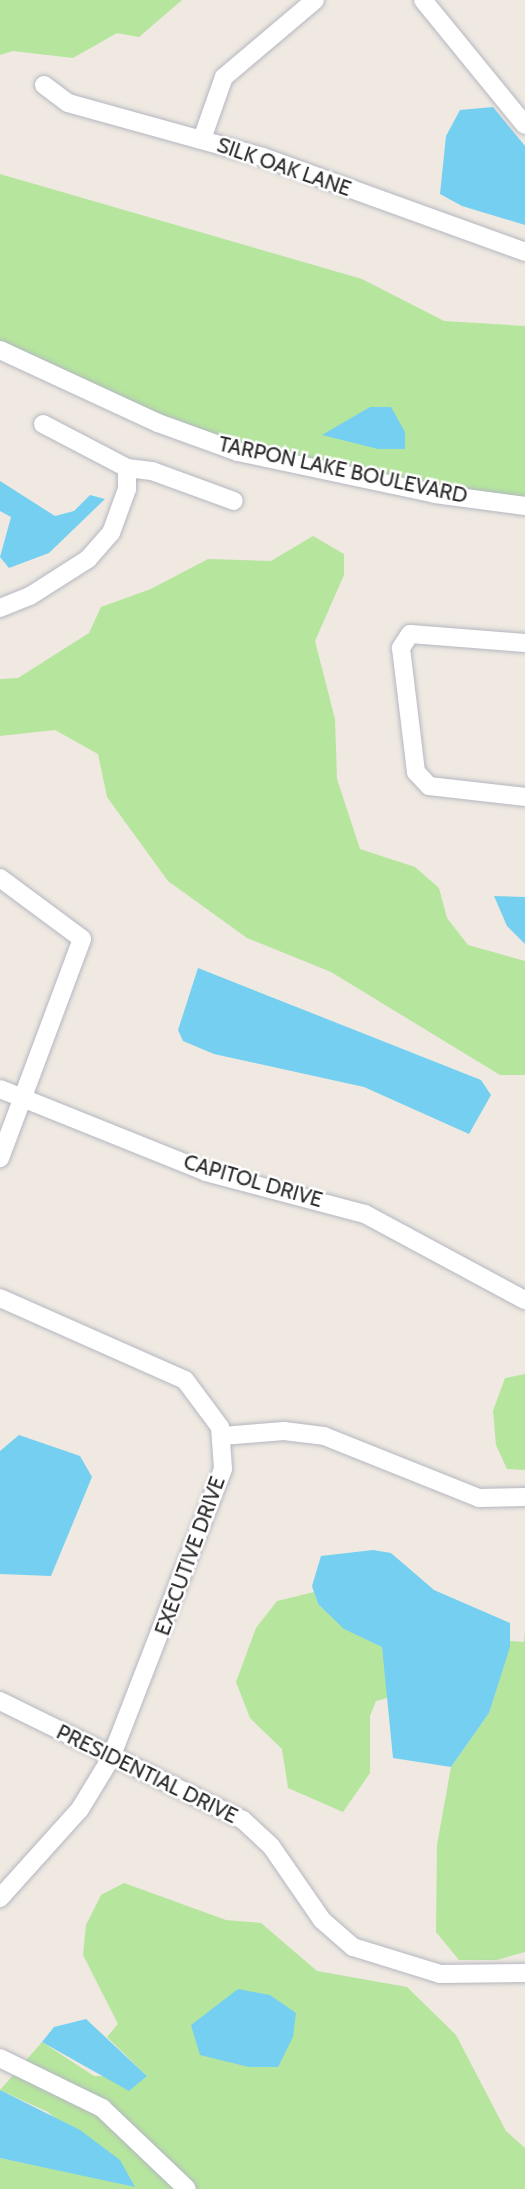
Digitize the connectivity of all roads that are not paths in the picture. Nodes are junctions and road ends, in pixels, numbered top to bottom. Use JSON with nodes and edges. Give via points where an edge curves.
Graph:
{"nodes":[{"id":1,"x":315,"y":0,"type":"edge"},
{"id":2,"x":423,"y":0,"type":"edge"},
{"id":3,"x":44,"y":85,"type":"dead end"},
{"id":4,"x":525,"y":125,"type":"edge"},
{"id":5,"x":202,"y":140,"type":"junction"},
{"id":6,"x":525,"y":252,"type":"edge"},
{"id":7,"x":3,"y":358,"type":"edge"},
{"id":8,"x":43,"y":424,"type":"dead end"},
{"id":9,"x":127,"y":468,"type":"junction"},
{"id":10,"x":234,"y":501,"type":"dead end"},
{"id":11,"x":525,"y":506,"type":"edge"},
{"id":12,"x":0,"y":608,"type":"edge"},
{"id":13,"x":525,"y":643,"type":"edge"},
{"id":14,"x":525,"y":797,"type":"edge"},
{"id":15,"x":0,"y":878,"type":"edge"},
{"id":16,"x":0,"y":1089,"type":"edge"},
{"id":17,"x":21,"y":1098,"type":"junction"},
{"id":18,"x":0,"y":1158,"type":"edge"},
{"id":19,"x":0,"y":1298,"type":"edge"},
{"id":20,"x":525,"y":1300,"type":"edge"},
{"id":21,"x":222,"y":1436,"type":"junction"},
{"id":22,"x":525,"y":1497,"type":"edge"},
{"id":23,"x":0,"y":1701,"type":"edge"},
{"id":24,"x":111,"y":1758,"type":"junction"},
{"id":25,"x":0,"y":1898,"type":"edge"},
{"id":26,"x":525,"y":1973,"type":"edge"},
{"id":27,"x":0,"y":2058,"type":"edge"},
{"id":28,"x":187,"y":2189,"type":"edge"}],
"edges":[{"from":1,"to":5,"type":"street","via":[[224,77]]},
{"from":2,"to":4,"type":"street"},
{"from":3,"to":5,"type":"street","name":"SILK OAK LANE","via":[[68,103]]},
{"from":5,"to":6,"type":"street","name":"SILK OAK LANE"},
{"from":7,"to":11,"type":"street","name":"TARPON LAKE BOULEVARD","via":[[238,452],[435,494]]},
{"from":8,"to":9,"type":"street"},
{"from":9,"to":10,"type":"street","via":[[152,471]]},
{"from":9,"to":12,"type":"street","via":[[127,489],[111,533],[88,559]]},
{"from":13,"to":14,"type":"street","via":[[410,634],[400,648],[416,772],[429,786]]},
{"from":15,"to":17,"type":"street","via":[[82,939]]},
{"from":16,"to":17,"type":"street","name":"CAPITOL DRIVE"},
{"from":17,"to":18,"type":"street"},
{"from":17,"to":20,"type":"street","name":"CAPITOL DRIVE","via":[[207,1172],[365,1214]]},
{"from":19,"to":21,"type":"street","name":"EXECUTIVE DRIVE","via":[[166,1368],[198,1392]]},
{"from":21,"to":22,"type":"street","via":[[284,1431],[324,1436],[479,1498]]},
{"from":21,"to":24,"type":"street","name":"EXECUTIVE DRIVE","via":[[223,1469],[199,1543]]},
{"from":23,"to":24,"type":"street","name":"PRESIDENTIAL DRIVE"},
{"from":24,"to":25,"type":"street","name":"EXECUTIVE DRIVE","via":[[80,1809]]},
{"from":24,"to":26,"type":"street","name":"PRESIDENTIAL DRIVE","via":[[243,1820],[271,1846],[322,1920],[353,1947],[440,1974]]},
{"from":27,"to":28,"type":"street","via":[[102,2108]]}]}
